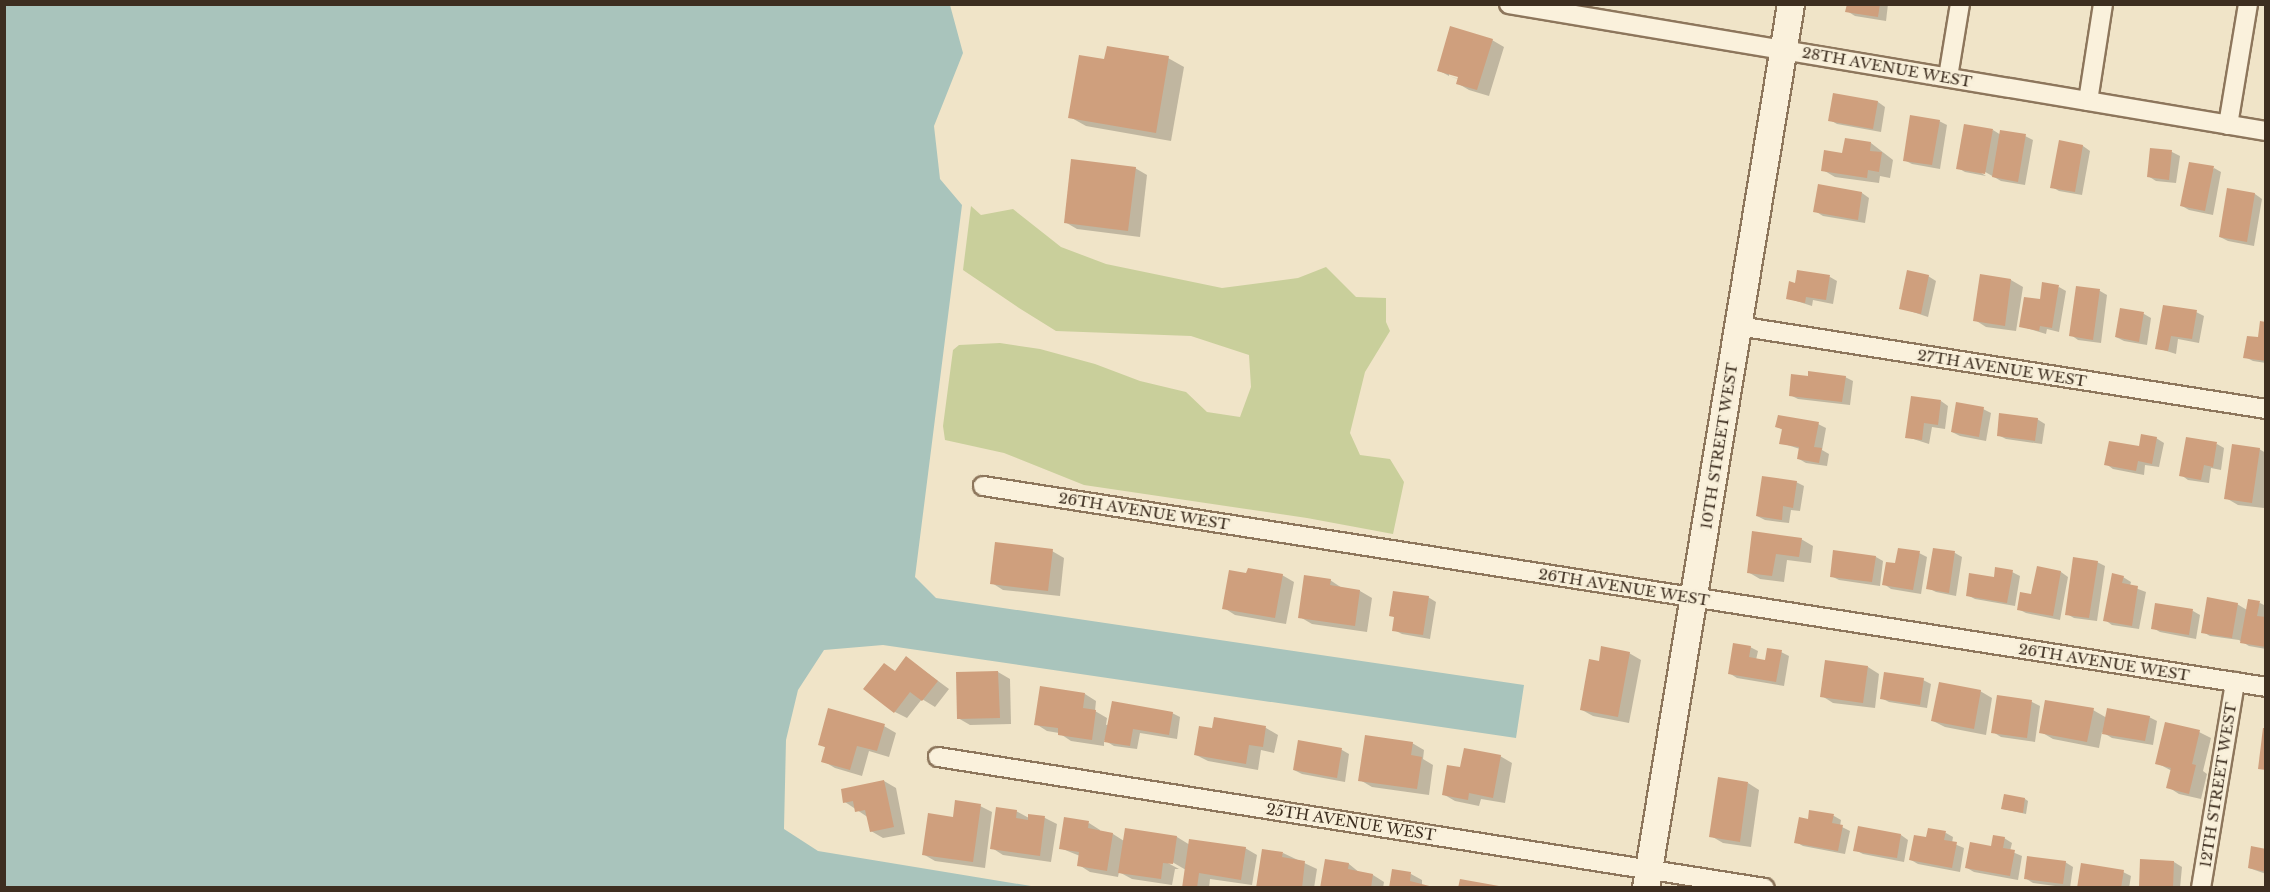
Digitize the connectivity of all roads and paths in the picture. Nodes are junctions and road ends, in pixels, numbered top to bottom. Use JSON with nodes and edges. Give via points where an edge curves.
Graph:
{"nodes":[{"id":1,"x":1509,"y":4,"type":"edge"},
{"id":2,"x":1791,"y":4,"type":"edge"},
{"id":3,"x":1960,"y":4,"type":"edge"},
{"id":4,"x":2103,"y":4,"type":"edge"},
{"id":5,"x":2248,"y":4,"type":"edge"},
{"id":6,"x":1784,"y":49,"type":"junction"},
{"id":7,"x":1948,"y":77,"type":"junction"},
{"id":8,"x":2088,"y":101,"type":"junction"},
{"id":9,"x":2228,"y":124,"type":"junction"},
{"id":10,"x":2265,"y":131,"type":"edge"},
{"id":11,"x":1738,"y":326,"type":"junction"},
{"id":12,"x":2265,"y":409,"type":"edge"},
{"id":13,"x":983,"y":486,"type":"dead end"},
{"id":14,"x":1694,"y":598,"type":"junction"},
{"id":15,"x":2235,"y":682,"type":"junction"},
{"id":16,"x":2265,"y":687,"type":"edge"},
{"id":17,"x":938,"y":757,"type":"dead end"},
{"id":18,"x":1647,"y":878,"type":"edge"},
{"id":19,"x":1765,"y":888,"type":"edge"},
{"id":20,"x":2201,"y":888,"type":"edge"}],
"edges":[{"from":1,"to":6,"type":"street","name":"28TH AVENUE WEST"},
{"from":2,"to":6,"type":"street","name":"10TH STREET WEST"},
{"from":3,"to":7,"type":"street"},
{"from":4,"to":8,"type":"street"},
{"from":5,"to":9,"type":"street"},
{"from":6,"to":7,"type":"street","name":"28TH AVENUE WEST"},
{"from":6,"to":11,"type":"street","name":"10TH STREET WEST"},
{"from":7,"to":8,"type":"street","name":"28TH AVENUE WEST"},
{"from":8,"to":9,"type":"street","name":"28TH AVENUE WEST"},
{"from":9,"to":10,"type":"street","name":"28TH AVENUE WEST"},
{"from":11,"to":12,"type":"street","name":"27TH AVENUE WEST"},
{"from":11,"to":14,"type":"street","name":"10TH STREET WEST"},
{"from":13,"to":14,"type":"street","name":"26TH AVENUE WEST"},
{"from":14,"to":15,"type":"street","name":"26TH AVENUE WEST"},
{"from":14,"to":18,"type":"street","name":"10TH STREET WEST"},
{"from":15,"to":16,"type":"street","name":"26TH AVENUE WEST"},
{"from":15,"to":20,"type":"street","name":"12TH STREET WEST"},
{"from":17,"to":18,"type":"street","name":"25TH AVENUE WEST"},
{"from":18,"to":19,"type":"street","name":"25TH AVENUE WEST"}]}
